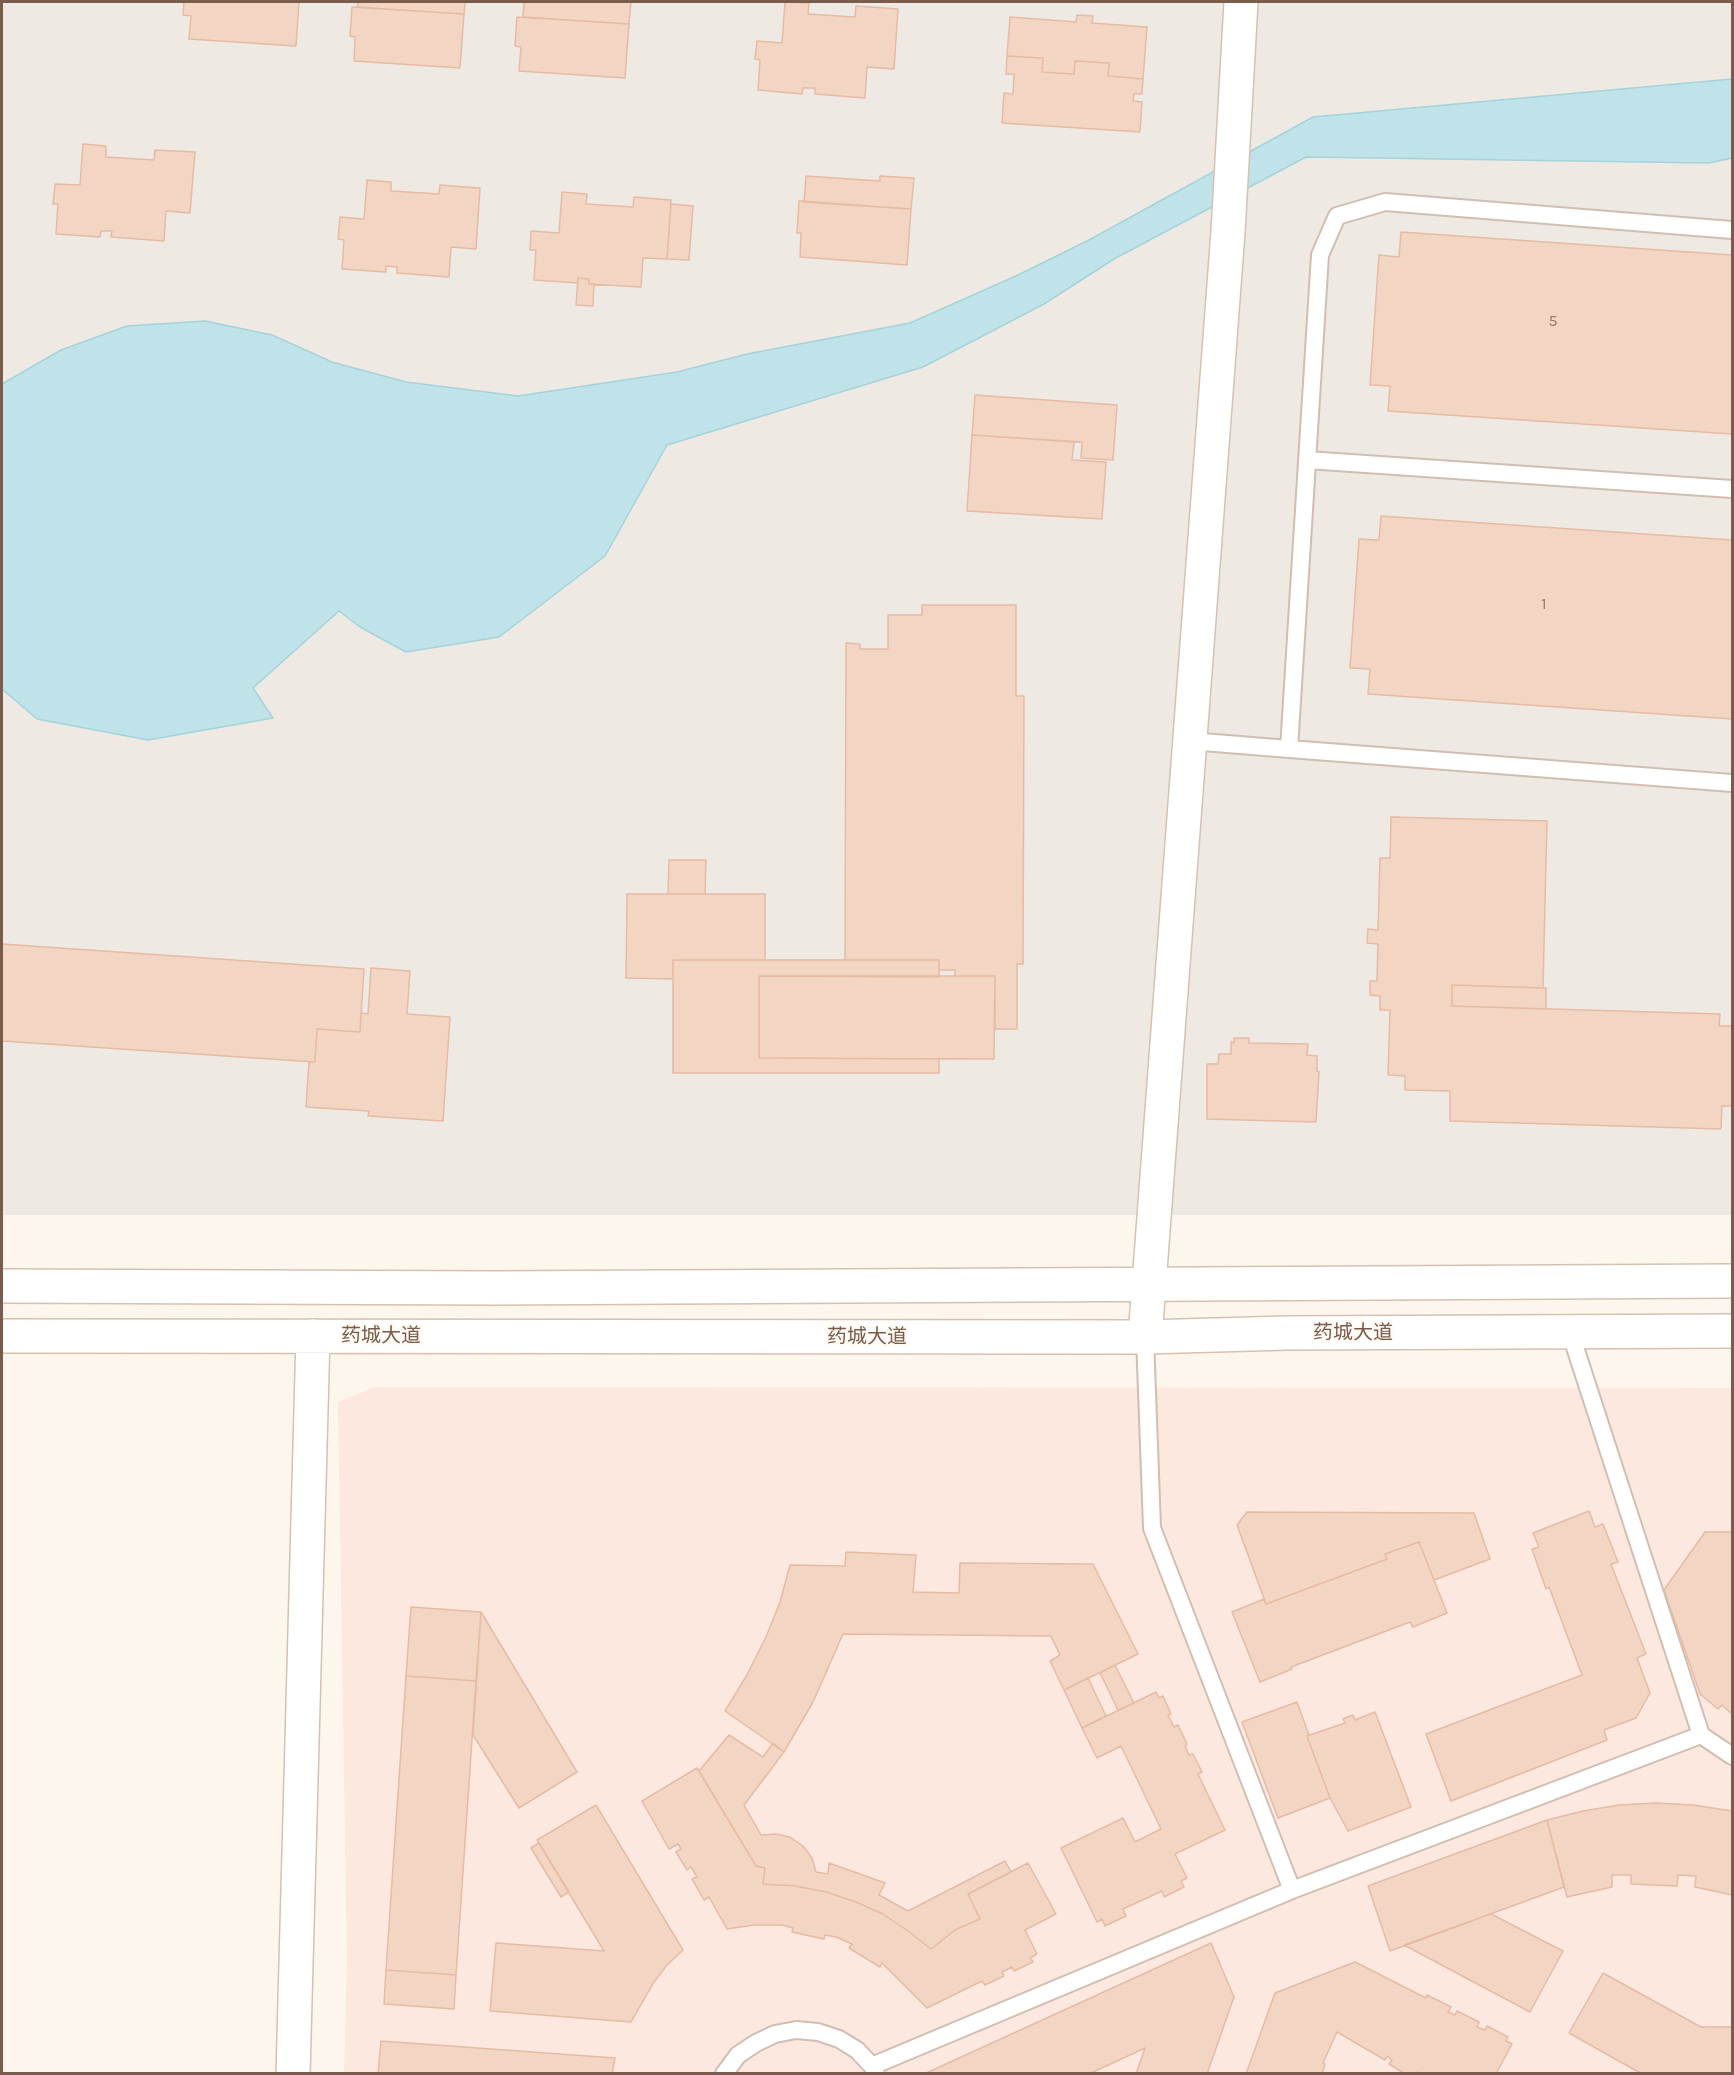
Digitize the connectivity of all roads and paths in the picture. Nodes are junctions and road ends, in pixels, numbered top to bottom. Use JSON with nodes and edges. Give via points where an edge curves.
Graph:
{"nodes":[{"id":1,"x":1241,"y":2,"type":"edge"},
{"id":2,"x":1732,"y":230,"type":"edge"},
{"id":3,"x":1307,"y":460,"type":"junction"},
{"id":4,"x":1732,"y":489,"type":"edge"},
{"id":5,"x":1190,"y":741,"type":"junction"},
{"id":6,"x":1289,"y":749,"type":"junction"},
{"id":7,"x":1732,"y":783,"type":"edge"},
{"id":8,"x":1732,"y":1281,"type":"edge"},
{"id":9,"x":1149,"y":1284,"type":"junction"},
{"id":10,"x":2,"y":1286,"type":"edge"},
{"id":11,"x":1732,"y":1331,"type":"edge"},
{"id":12,"x":1570,"y":1332,"type":"junction"},
{"id":13,"x":2,"y":1336,"type":"edge"},
{"id":14,"x":313,"y":1336,"type":"junction"},
{"id":15,"x":1145,"y":1337,"type":"junction"},
{"id":16,"x":1701,"y":1735,"type":"junction"},
{"id":17,"x":1732,"y":1756,"type":"edge"},
{"id":18,"x":1292,"y":1890,"type":"junction"},
{"id":19,"x":874,"y":2070,"type":"edge"},
{"id":20,"x":293,"y":2073,"type":"edge"},
{"id":21,"x":724,"y":2073,"type":"edge"}],
"edges":[{"from":1,"to":5,"type":"main road"},
{"from":2,"to":3,"type":"lane","via":[[1384,202],[1337,216],[1320,255]]},
{"from":3,"to":4,"type":"lane"},
{"from":3,"to":6,"type":"lane"},
{"from":5,"to":6,"type":"lane"},
{"from":5,"to":9,"type":"main road"},
{"from":6,"to":7,"type":"lane"},
{"from":8,"to":9,"type":"main road"},
{"from":9,"to":10,"type":"main road"},
{"from":9,"to":15,"type":"main road"},
{"from":11,"to":12,"type":"main road","name":"药城大道"},
{"from":12,"to":15,"type":"main road","name":"药城大道"},
{"from":12,"to":16,"type":"lane"},
{"from":13,"to":14,"type":"main road","name":"药城大道"},
{"from":14,"to":15,"type":"main road","name":"药城大道"},
{"from":14,"to":20,"type":"main road"},
{"from":15,"to":18,"type":"lane","via":[[1152,1528]]},
{"from":16,"to":17,"type":"lane"},
{"from":16,"to":18,"type":"lane"},
{"from":18,"to":19,"type":"lane"},
{"from":19,"to":21,"type":"lane","via":[[857,2050],[839,2039],[796,2030],[756,2043],[738,2055]]}]}
